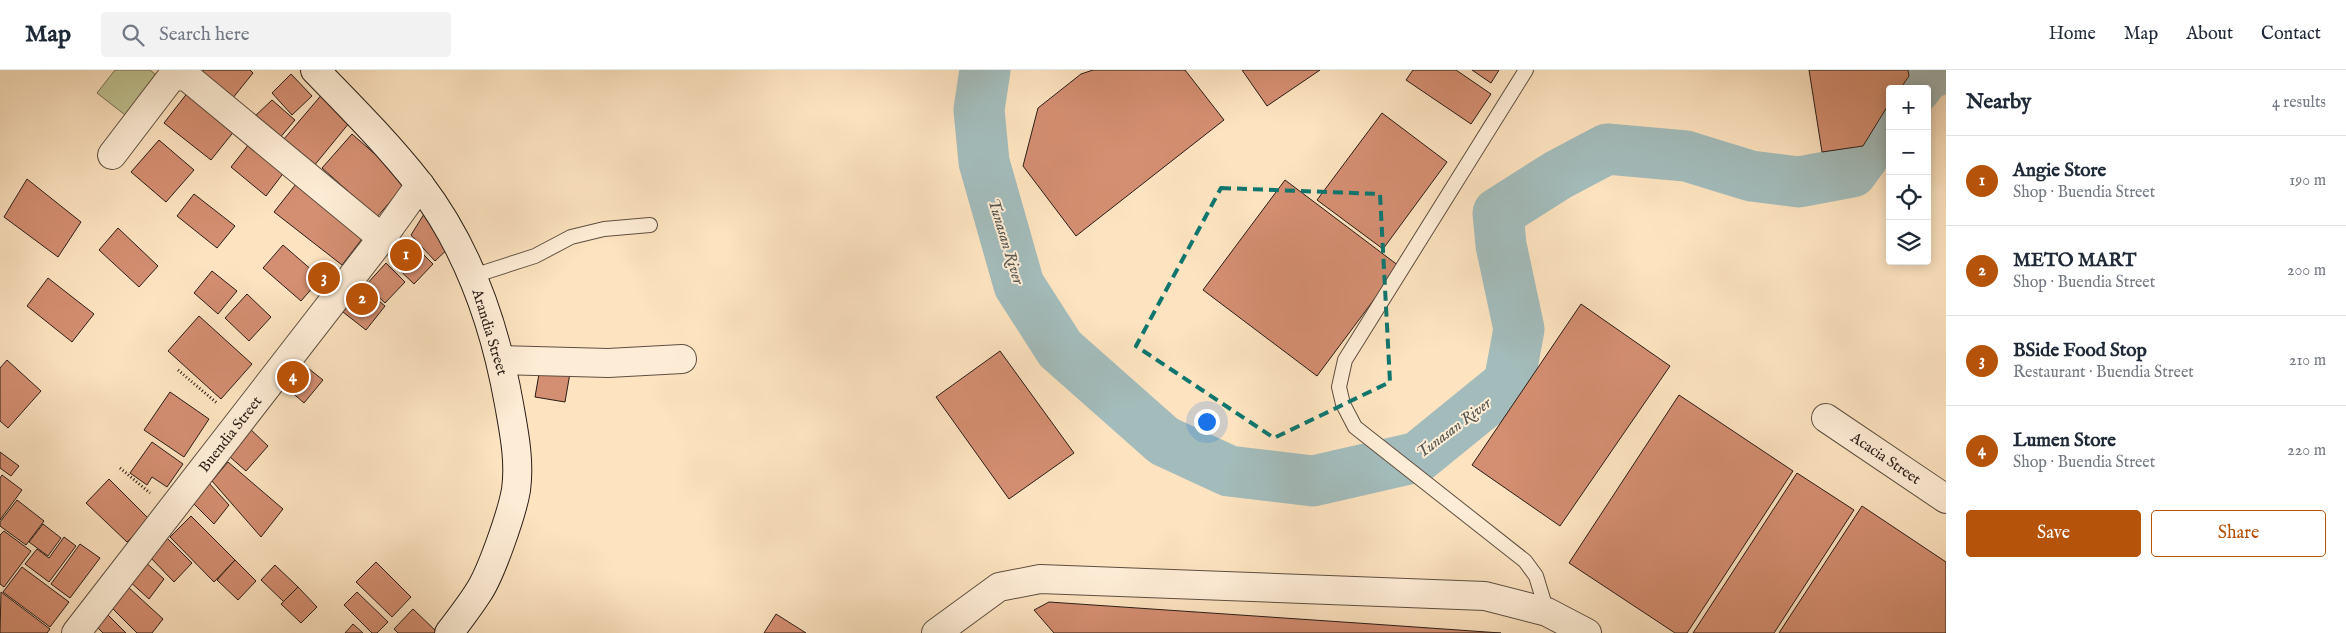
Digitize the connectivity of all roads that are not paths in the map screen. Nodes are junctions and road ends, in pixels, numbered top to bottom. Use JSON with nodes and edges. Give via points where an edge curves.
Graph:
{"nodes":[{"id":1,"x":315,"y":70,"type":"edge"},
{"id":2,"x":1526,"y":70,"type":"edge"},
{"id":3,"x":112,"y":155,"type":"dead end"},
{"id":4,"x":420,"y":185,"type":"junction"},
{"id":5,"x":650,"y":225,"type":"dead end"},
{"id":6,"x":382,"y":238,"type":"junction"},
{"id":7,"x":473,"y":276,"type":"junction"},
{"id":8,"x":682,"y":359,"type":"dead end"},
{"id":9,"x":501,"y":360,"type":"junction"},
{"id":10,"x":1826,"y":418,"type":"dead end"},
{"id":11,"x":1946,"y":499,"type":"edge"},
{"id":12,"x":1547,"y":612,"type":"junction"},
{"id":13,"x":76,"y":633,"type":"edge"},
{"id":14,"x":449,"y":633,"type":"edge"},
{"id":15,"x":936,"y":633,"type":"edge"},
{"id":16,"x":1587,"y":633,"type":"edge"}],
"edges":[{"from":1,"to":4,"type":"street","name":"Arandia Street"},
{"from":2,"to":12,"type":"lane","via":[[1345,360],[1339,387],[1343,404],[1355,427],[1525,561],[1536,576]]},
{"from":3,"to":6,"type":"street","via":[[170,79],[187,77]]},
{"from":4,"to":6,"type":"street","name":"Buendia Street"},
{"from":4,"to":7,"type":"street","name":"Arandia Street","via":[[448,228]]},
{"from":5,"to":7,"type":"lane","via":[[604,229],[571,237],[535,256]]},
{"from":6,"to":13,"type":"street","name":"Buendia Street"},
{"from":7,"to":9,"type":"street","name":"Arandia Street"},
{"from":8,"to":9,"type":"street","via":[[608,363]]},
{"from":9,"to":14,"type":"street","name":"Arandia Street","via":[[516,444],[516,490],[503,535],[479,592]]},
{"from":10,"to":11,"type":"street","name":"Acacia Street"},
{"from":12,"to":15,"type":"street","via":[[1485,596],[1040,579],[1000,587]]},
{"from":12,"to":16,"type":"street"}]}
